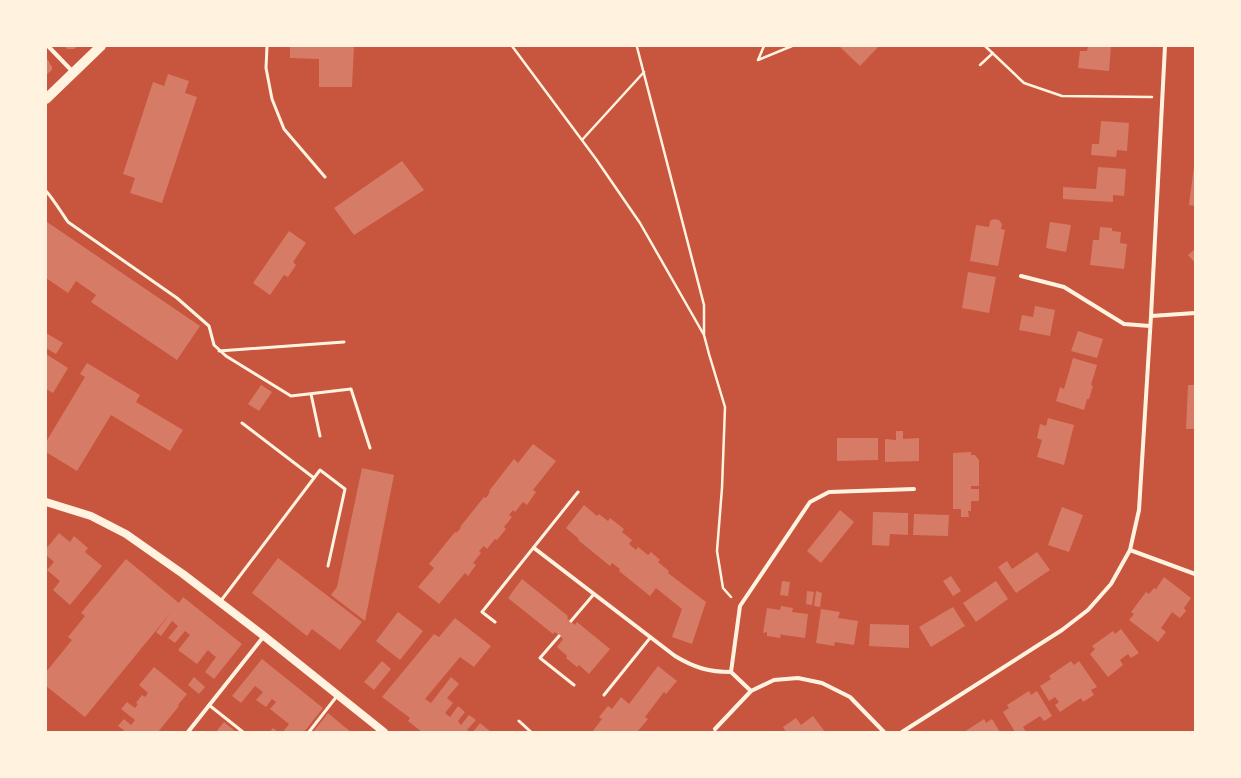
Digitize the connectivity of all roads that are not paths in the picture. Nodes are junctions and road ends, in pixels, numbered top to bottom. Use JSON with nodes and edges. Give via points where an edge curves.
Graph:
{"nodes":[{"id":1,"x":48,"y":46,"type":"edge"},
{"id":2,"x":101,"y":46,"type":"edge"},
{"id":3,"x":267,"y":46,"type":"edge"},
{"id":4,"x":1165,"y":46,"type":"edge"},
{"id":5,"x":73,"y":72,"type":"junction"},
{"id":6,"x":46,"y":99,"type":"edge"},
{"id":7,"x":324,"y":177,"type":"dead end"},
{"id":8,"x":46,"y":191,"type":"edge"},
{"id":9,"x":1021,"y":276,"type":"dead end"},
{"id":10,"x":1195,"y":313,"type":"edge"},
{"id":11,"x":1151,"y":316,"type":"junction"},
{"id":12,"x":1150,"y":326,"type":"junction"},
{"id":13,"x":344,"y":342,"type":"dead end"},
{"id":14,"x":219,"y":351,"type":"junction"},
{"id":15,"x":311,"y":394,"type":"junction"},
{"id":16,"x":242,"y":423,"type":"dead end"},
{"id":17,"x":320,"y":436,"type":"dead end"},
{"id":18,"x":370,"y":448,"type":"dead end"},
{"id":19,"x":314,"y":478,"type":"junction"},
{"id":20,"x":914,"y":489,"type":"dead end"},
{"id":21,"x":578,"y":492,"type":"dead end"},
{"id":22,"x":46,"y":502,"type":"edge"},
{"id":23,"x":534,"y":548,"type":"junction"},
{"id":24,"x":1130,"y":550,"type":"junction"},
{"id":25,"x":328,"y":566,"type":"dead end"},
{"id":26,"x":1195,"y":574,"type":"edge"},
{"id":27,"x":594,"y":594,"type":"junction"},
{"id":28,"x":220,"y":602,"type":"junction"},
{"id":29,"x":571,"y":621,"type":"dead end"},
{"id":30,"x":495,"y":622,"type":"dead end"},
{"id":31,"x":264,"y":636,"type":"junction"},
{"id":32,"x":559,"y":636,"type":"dead end"},
{"id":33,"x":650,"y":638,"type":"junction"},
{"id":34,"x":731,"y":672,"type":"junction"},
{"id":35,"x":574,"y":685,"type":"dead end"},
{"id":36,"x":751,"y":691,"type":"junction"},
{"id":37,"x":338,"y":695,"type":"junction"},
{"id":38,"x":604,"y":695,"type":"dead end"},
{"id":39,"x":209,"y":705,"type":"junction"},
{"id":40,"x":519,"y":721,"type":"dead end"},
{"id":41,"x":715,"y":729,"type":"dead end"},
{"id":42,"x":188,"y":732,"type":"edge"},
{"id":43,"x":243,"y":732,"type":"edge"},
{"id":44,"x":309,"y":732,"type":"edge"},
{"id":45,"x":384,"y":732,"type":"edge"},
{"id":46,"x":531,"y":732,"type":"edge"},
{"id":47,"x":884,"y":732,"type":"edge"},
{"id":48,"x":902,"y":732,"type":"edge"}],
"edges":[{"from":1,"to":5,"type":"street"},
{"from":2,"to":5,"type":"main road"},
{"from":3,"to":7,"type":"lane","via":[[266,68],[272,99],[284,129]]},
{"from":4,"to":11,"type":"street"},
{"from":5,"to":6,"type":"main road"},
{"from":8,"to":14,"type":"lane","via":[[68,222],[177,298],[209,326],[214,345]]},
{"from":9,"to":12,"type":"street","via":[[1064,287],[1124,324]]},
{"from":10,"to":11,"type":"street"},
{"from":11,"to":12,"type":"street"},
{"from":12,"to":24,"type":"street","via":[[1139,510]]},
{"from":13,"to":14,"type":"lane"},
{"from":14,"to":15,"type":"lane","via":[[292,396]]},
{"from":15,"to":17,"type":"lane"},
{"from":15,"to":18,"type":"lane","via":[[351,389]]},
{"from":16,"to":19,"type":"lane"},
{"from":19,"to":25,"type":"lane","via":[[320,470],[345,489]]},
{"from":19,"to":28,"type":"lane"},
{"from":20,"to":34,"type":"street","via":[[829,492],[810,502],[740,606]]},
{"from":21,"to":23,"type":"lane"},
{"from":22,"to":28,"type":"main road","via":[[91,516],[126,534]]},
{"from":23,"to":27,"type":"street"},
{"from":23,"to":30,"type":"lane","via":[[482,612]]},
{"from":24,"to":26,"type":"street"},
{"from":24,"to":48,"type":"street","via":[[1111,584],[1088,610],[1062,630]]},
{"from":27,"to":29,"type":"lane"},
{"from":27,"to":33,"type":"street"},
{"from":28,"to":31,"type":"main road"},
{"from":31,"to":37,"type":"main road"},
{"from":31,"to":39,"type":"street"},
{"from":32,"to":35,"type":"lane","via":[[540,658]]},
{"from":33,"to":34,"type":"street","via":[[688,664],[716,672]]},
{"from":33,"to":38,"type":"lane"},
{"from":34,"to":36,"type":"street"},
{"from":36,"to":41,"type":"street"},
{"from":36,"to":47,"type":"street","via":[[774,680],[798,678],[822,683],[850,697]]},
{"from":37,"to":44,"type":"lane"},
{"from":37,"to":45,"type":"main road"},
{"from":39,"to":42,"type":"street"},
{"from":39,"to":43,"type":"lane"},
{"from":40,"to":46,"type":"lane"}]}
